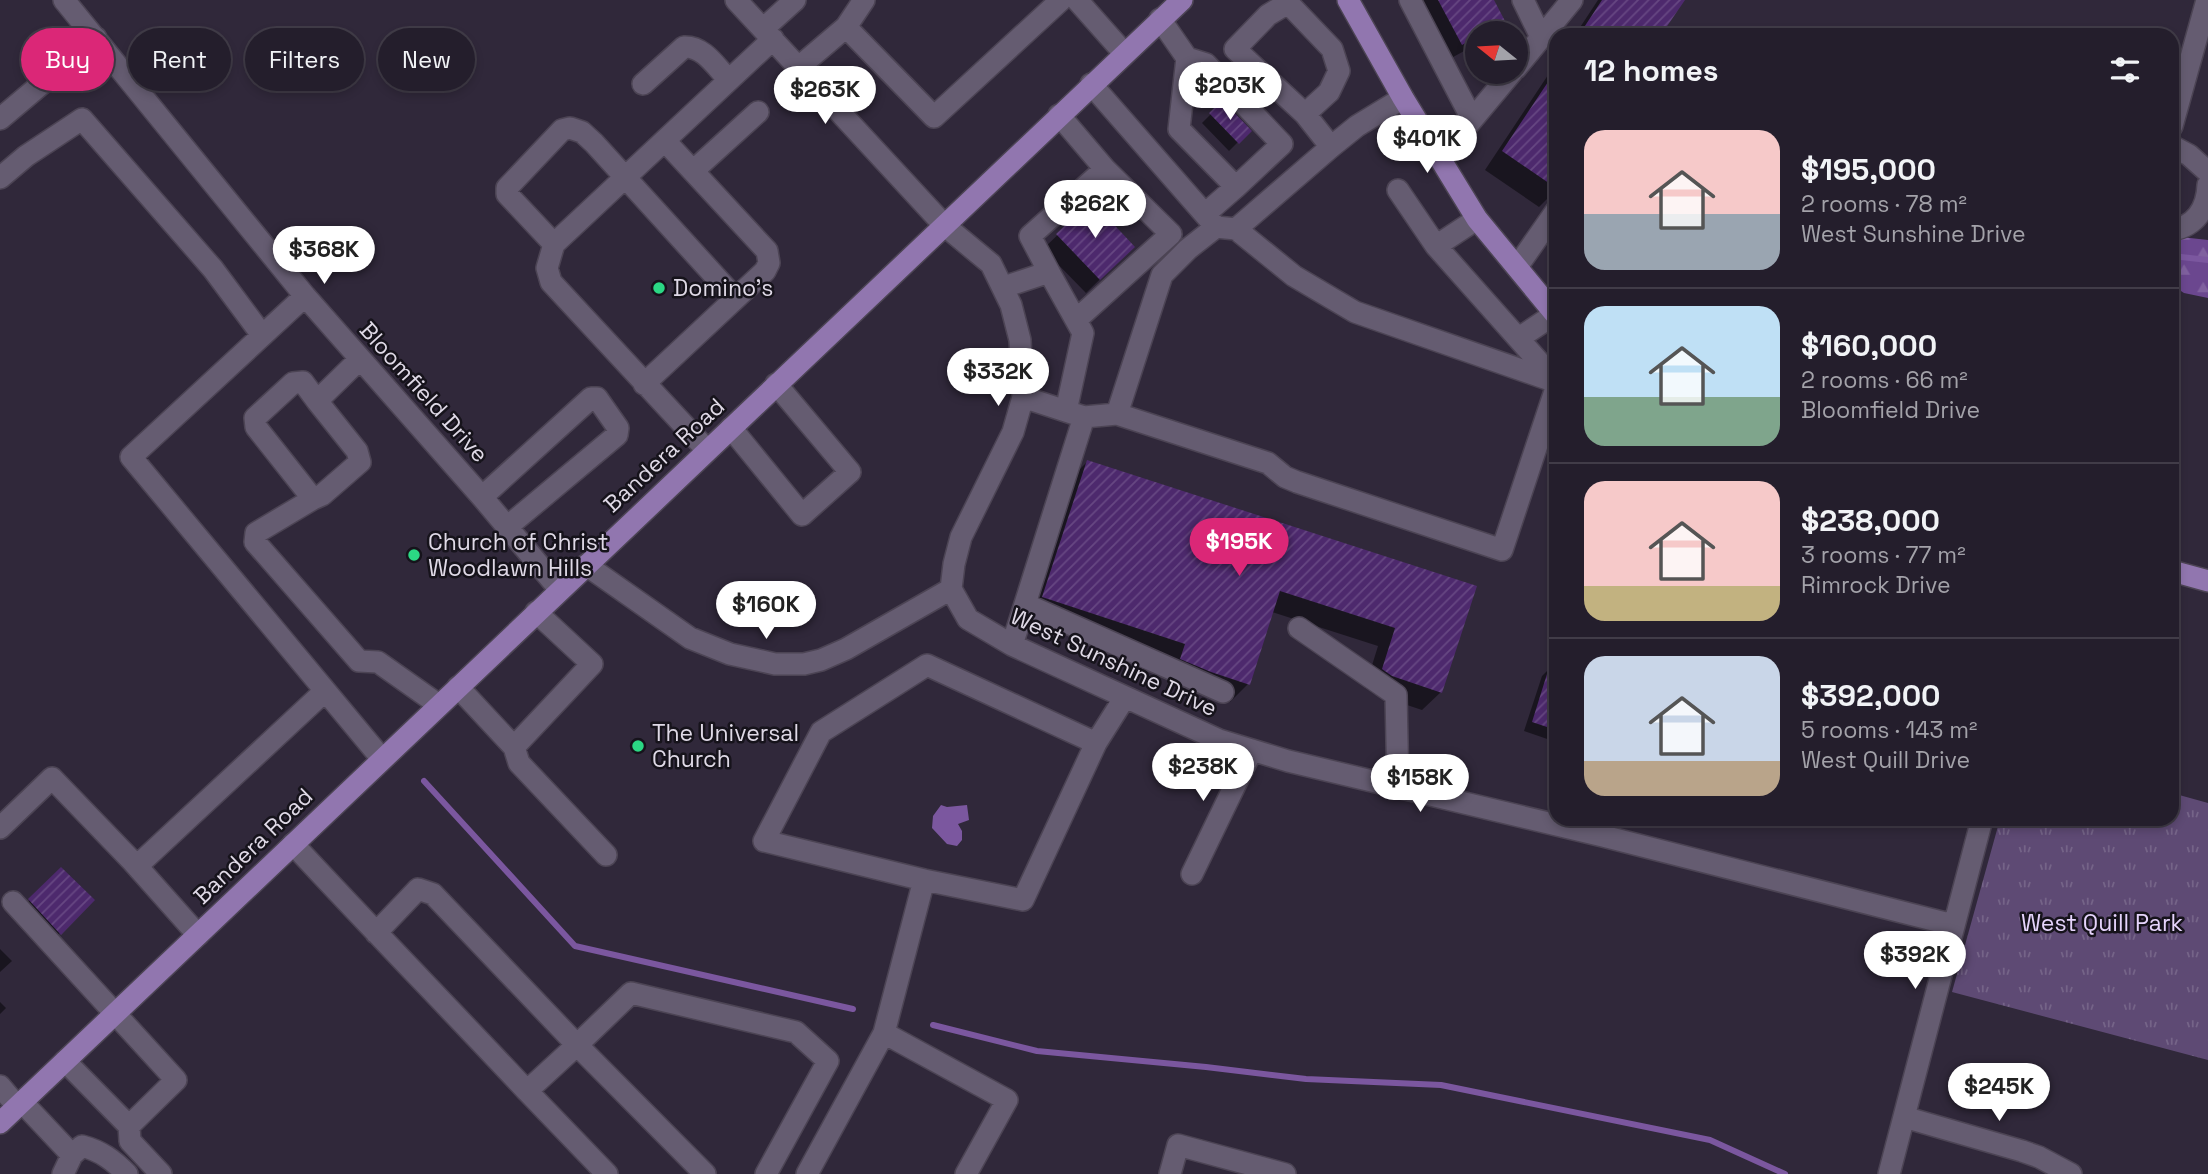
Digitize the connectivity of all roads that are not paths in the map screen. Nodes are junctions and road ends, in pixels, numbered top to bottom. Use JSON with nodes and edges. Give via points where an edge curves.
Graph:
{"nodes":[{"id":1,"x":64,"y":0,"type":"edge"},
{"id":2,"x":736,"y":0,"type":"edge"},
{"id":3,"x":795,"y":0,"type":"edge"},
{"id":4,"x":864,"y":0,"type":"edge"},
{"id":5,"x":1074,"y":0,"type":"edge"},
{"id":6,"x":1182,"y":0,"type":"edge"},
{"id":7,"x":1348,"y":0,"type":"edge"},
{"id":8,"x":1410,"y":0,"type":"edge"},
{"id":9,"x":1523,"y":0,"type":"edge"},
{"id":10,"x":1572,"y":0,"type":"edge"},
{"id":11,"x":2207,"y":2,"type":"edge"},
{"id":12,"x":1261,"y":7,"type":"edge"},
{"id":13,"x":1160,"y":19,"type":"junction"},
{"id":14,"x":846,"y":27,"type":"junction"},
{"id":15,"x":88,"y":28,"type":"edge"},
{"id":16,"x":768,"y":34,"type":"junction"},
{"id":17,"x":1541,"y":37,"type":"junction"},
{"id":18,"x":1235,"y":49,"type":"junction"},
{"id":19,"x":1124,"y":53,"type":"junction"},
{"id":20,"x":1528,"y":53,"type":"edge"},
{"id":21,"x":1187,"y":58,"type":"junction"},
{"id":22,"x":114,"y":60,"type":"edge"},
{"id":23,"x":799,"y":66,"type":"junction"},
{"id":24,"x":1213,"y":72,"type":"junction"},
{"id":25,"x":729,"y":80,"type":"junction"},
{"id":26,"x":643,"y":84,"type":"dead end"},
{"id":27,"x":1091,"y":84,"type":"junction"},
{"id":28,"x":1502,"y":84,"type":"edge"},
{"id":29,"x":33,"y":91,"type":"edge"},
{"id":30,"x":1403,"y":98,"type":"junction"},
{"id":31,"x":2179,"y":102,"type":"edge"},
{"id":32,"x":758,"y":111,"type":"dead end"},
{"id":33,"x":1305,"y":114,"type":"junction"},
{"id":34,"x":1059,"y":115,"type":"junction"},
{"id":35,"x":0,"y":119,"type":"edge"},
{"id":36,"x":1472,"y":119,"type":"junction"},
{"id":37,"x":1179,"y":129,"type":"junction"},
{"id":38,"x":665,"y":141,"type":"junction"},
{"id":39,"x":1331,"y":147,"type":"junction"},
{"id":40,"x":2179,"y":150,"type":"edge"},
{"id":41,"x":1150,"y":151,"type":"junction"},
{"id":42,"x":1441,"y":157,"type":"junction"},
{"id":43,"x":1105,"y":169,"type":"junction"},
{"id":44,"x":694,"y":171,"type":"junction"},
{"id":45,"x":2208,"y":172,"type":"edge"},
{"id":46,"x":0,"y":178,"type":"edge"},
{"id":47,"x":626,"y":178,"type":"junction"},
{"id":48,"x":2208,"y":185,"type":"edge"},
{"id":49,"x":1236,"y":187,"type":"junction"},
{"id":50,"x":1398,"y":190,"type":"dead end"},
{"id":51,"x":1476,"y":219,"type":"junction"},
{"id":52,"x":1549,"y":221,"type":"edge"},
{"id":53,"x":1219,"y":223,"type":"junction"},
{"id":54,"x":944,"y":225,"type":"junction"},
{"id":55,"x":2179,"y":229,"type":"edge"},
{"id":56,"x":554,"y":244,"type":"junction"},
{"id":57,"x":1436,"y":246,"type":"junction"},
{"id":58,"x":1517,"y":267,"type":"junction"},
{"id":59,"x":1049,"y":272,"type":"junction"},
{"id":60,"x":1004,"y":287,"type":"junction"},
{"id":61,"x":305,"y":296,"type":"junction"},
{"id":62,"x":735,"y":298,"type":"junction"},
{"id":63,"x":1549,"y":307,"type":"edge"},
{"id":64,"x":1549,"y":318,"type":"edge"},
{"id":65,"x":1076,"y":320,"type":"junction"},
{"id":66,"x":262,"y":335,"type":"junction"},
{"id":67,"x":1519,"y":338,"type":"junction"},
{"id":68,"x":360,"y":359,"type":"junction"},
{"id":69,"x":1549,"y":374,"type":"edge"},
{"id":70,"x":1549,"y":380,"type":"edge"},
{"id":71,"x":644,"y":384,"type":"junction"},
{"id":72,"x":776,"y":384,"type":"junction"},
{"id":73,"x":1023,"y":397,"type":"junction"},
{"id":74,"x":317,"y":401,"type":"junction"},
{"id":75,"x":1549,"y":409,"type":"edge"},
{"id":76,"x":1075,"y":414,"type":"junction"},
{"id":77,"x":1117,"y":414,"type":"junction"},
{"id":78,"x":731,"y":428,"type":"junction"},
{"id":79,"x":707,"y":450,"type":"junction"},
{"id":80,"x":482,"y":496,"type":"junction"},
{"id":81,"x":313,"y":499,"type":"junction"},
{"id":82,"x":507,"y":527,"type":"junction"},
{"id":83,"x":586,"y":565,"type":"junction"},
{"id":84,"x":2179,"y":573,"type":"edge"},
{"id":85,"x":2208,"y":580,"type":"edge"},
{"id":86,"x":951,"y":589,"type":"junction"},
{"id":87,"x":560,"y":590,"type":"junction"},
{"id":88,"x":1025,"y":604,"type":"junction"},
{"id":89,"x":537,"y":612,"type":"junction"},
{"id":90,"x":1299,"y":628,"type":"dead end"},
{"id":91,"x":1012,"y":645,"type":"junction"},
{"id":92,"x":458,"y":687,"type":"junction"},
{"id":93,"x":325,"y":691,"type":"junction"},
{"id":94,"x":1223,"y":692,"type":"dead end"},
{"id":95,"x":1125,"y":697,"type":"junction"},
{"id":96,"x":439,"y":705,"type":"junction"},
{"id":97,"x":1096,"y":743,"type":"junction"},
{"id":98,"x":514,"y":747,"type":"junction"},
{"id":99,"x":1252,"y":750,"type":"junction"},
{"id":100,"x":382,"y":760,"type":"junction"},
{"id":101,"x":1398,"y":787,"type":"junction"},
{"id":102,"x":1549,"y":823,"type":"edge"},
{"id":103,"x":1562,"y":826,"type":"edge"},
{"id":104,"x":1980,"y":826,"type":"edge"},
{"id":105,"x":0,"y":828,"type":"edge"},
{"id":106,"x":293,"y":844,"type":"junction"},
{"id":107,"x":606,"y":855,"type":"dead end"},
{"id":108,"x":137,"y":866,"type":"junction"},
{"id":109,"x":1192,"y":874,"type":"dead end"},
{"id":110,"x":924,"y":880,"type":"junction"},
{"id":111,"x":13,"y":902,"type":"dead end"},
{"id":112,"x":1953,"y":925,"type":"junction"},
{"id":113,"x":376,"y":933,"type":"junction"},
{"id":114,"x":198,"y":935,"type":"junction"},
{"id":115,"x":116,"y":1013,"type":"junction"},
{"id":116,"x":884,"y":1033,"type":"junction"},
{"id":117,"x":577,"y":1045,"type":"junction"},
{"id":118,"x":65,"y":1061,"type":"junction"},
{"id":119,"x":0,"y":1086,"type":"edge"},
{"id":120,"x":527,"y":1091,"type":"junction"},
{"id":121,"x":20,"y":1104,"type":"junction"},
{"id":122,"x":1904,"y":1118,"type":"junction"},
{"id":123,"x":0,"y":1123,"type":"edge"},
{"id":124,"x":129,"y":1126,"type":"junction"},
{"id":125,"x":70,"y":1166,"type":"edge"},
{"id":126,"x":127,"y":1174,"type":"edge"},
{"id":127,"x":161,"y":1174,"type":"edge"},
{"id":128,"x":607,"y":1174,"type":"edge"},
{"id":129,"x":705,"y":1174,"type":"edge"},
{"id":130,"x":766,"y":1174,"type":"edge"},
{"id":131,"x":807,"y":1174,"type":"edge"},
{"id":132,"x":966,"y":1174,"type":"edge"},
{"id":133,"x":1170,"y":1174,"type":"edge"},
{"id":134,"x":1285,"y":1174,"type":"edge"},
{"id":135,"x":1889,"y":1174,"type":"edge"},
{"id":136,"x":2071,"y":1174,"type":"edge"}],
"edges":[{"from":1,"to":15,"type":"street","name":"Bloomfield Drive"},
{"from":2,"to":16,"type":"street"},
{"from":3,"to":16,"type":"street"},
{"from":4,"to":14,"type":"street"},
{"from":5,"to":14,"type":"street","via":[[934,117]]},
{"from":5,"to":19,"type":"street"},
{"from":6,"to":13,"type":"main road","name":"Bandera Road"},
{"from":7,"to":30,"type":"main road"},
{"from":8,"to":36,"type":"street"},
{"from":9,"to":17,"type":"street"},
{"from":10,"to":17,"type":"street"},
{"from":11,"to":31,"type":"street"},
{"from":12,"to":18,"type":"street"},
{"from":12,"to":33,"type":"street","via":[[1288,3],[1332,49],[1339,71],[1329,92]]},
{"from":13,"to":19,"type":"main road","name":"Bandera Road"},
{"from":13,"to":21,"type":"street"},
{"from":14,"to":23,"type":"street"},
{"from":16,"to":23,"type":"street"},
{"from":16,"to":25,"type":"street"},
{"from":17,"to":20,"type":"street"},
{"from":18,"to":24,"type":"street"},
{"from":18,"to":33,"type":"street"},
{"from":19,"to":27,"type":"main road","name":"Bandera Road"},
{"from":21,"to":24,"type":"street","via":[[1206,64]]},
{"from":21,"to":37,"type":"street"},
{"from":22,"to":61,"type":"street","name":"Bloomfield Drive"},
{"from":23,"to":54,"type":"street"},
{"from":24,"to":49,"type":"street","via":[[1282,144]]},
{"from":25,"to":26,"type":"street","via":[[701,51],[684,47]]},
{"from":25,"to":38,"type":"street"},
{"from":27,"to":34,"type":"main road","name":"Bandera Road"},
{"from":27,"to":41,"type":"street"},
{"from":28,"to":36,"type":"street"},
{"from":29,"to":35,"type":"street"},
{"from":30,"to":39,"type":"street"},
{"from":30,"to":42,"type":"main road"},
{"from":32,"to":44,"type":"street"},
{"from":33,"to":39,"type":"street"},
{"from":34,"to":43,"type":"street"},
{"from":34,"to":54,"type":"main road","name":"Bandera Road"},
{"from":36,"to":42,"type":"street"},
{"from":37,"to":41,"type":"street"},
{"from":37,"to":49,"type":"street"},
{"from":38,"to":44,"type":"street"},
{"from":38,"to":47,"type":"street"},
{"from":39,"to":53,"type":"street"},
{"from":40,"to":45,"type":"street"},
{"from":41,"to":53,"type":"street"},
{"from":42,"to":51,"type":"main road"},
{"from":43,"to":59,"type":"street","via":[[1030,236]]},
{"from":43,"to":65,"type":"street","via":[[1171,234]]},
{"from":44,"to":62,"type":"street","via":[[767,251],[765,271]]},
{"from":46,"to":66,"type":"street","via":[[82,119],[213,269]]},
{"from":47,"to":56,"type":"street"},
{"from":47,"to":56,"type":"street","via":[[582,132],[562,130],[507,188],[507,194]]},
{"from":47,"to":62,"type":"street"},
{"from":48,"to":55,"type":"street","via":[[2201,213]]},
{"from":49,"to":53,"type":"street"},
{"from":50,"to":57,"type":"street"},
{"from":51,"to":57,"type":"street"},
{"from":51,"to":58,"type":"main road"},
{"from":52,"to":58,"type":"street"},
{"from":53,"to":70,"type":"street","via":[[1355,312]]},
{"from":53,"to":77,"type":"street","via":[[1162,275]]},
{"from":54,"to":60,"type":"street","via":[[991,264]]},
{"from":54,"to":72,"type":"main road","name":"Bandera Road"},
{"from":56,"to":71,"type":"street","via":[[547,268],[551,282]]},
{"from":57,"to":67,"type":"street"},
{"from":58,"to":63,"type":"main road"},
{"from":59,"to":60,"type":"street"},
{"from":59,"to":65,"type":"street"},
{"from":60,"to":73,"type":"street","via":[[1020,340]]},
{"from":61,"to":66,"type":"street"},
{"from":61,"to":68,"type":"street","name":"Bloomfield Drive"},
{"from":62,"to":71,"type":"street"},
{"from":64,"to":67,"type":"street"},
{"from":65,"to":76,"type":"street","via":[[1083,333]]},
{"from":66,"to":93,"type":"street","via":[[131,457]]},
{"from":67,"to":69,"type":"street"},
{"from":68,"to":74,"type":"street"},
{"from":68,"to":80,"type":"street","name":"Bloomfield Drive"},
{"from":71,"to":79,"type":"street"},
{"from":72,"to":78,"type":"main road","name":"Bandera Road"},
{"from":72,"to":78,"type":"street","via":[[850,472],[802,515]]},
{"from":73,"to":76,"type":"street"},
{"from":73,"to":86,"type":"street","via":[[1013,432],[961,537]]},
{"from":74,"to":81,"type":"street","via":[[360,462]]},
{"from":74,"to":81,"type":"street","via":[[303,382],[293,383],[255,418],[256,427]]},
{"from":75,"to":77,"type":"street","via":[[1502,550],[1297,482],[1268,463]]},
{"from":76,"to":77,"type":"street"},
{"from":76,"to":88,"type":"street"},
{"from":78,"to":79,"type":"main road","name":"Bandera Road"},
{"from":79,"to":83,"type":"main road","name":"Bandera Road"},
{"from":80,"to":82,"type":"street","name":"Bloomfield Drive"},
{"from":80,"to":82,"type":"street","via":[[591,398],[597,398],[618,428],[617,435]]},
{"from":81,"to":96,"type":"street","via":[[256,533],[255,542],[359,661],[378,662]]},
{"from":82,"to":87,"type":"street","name":"Bloomfield Drive"},
{"from":83,"to":86,"type":"street","via":[[690,638],[730,654],[775,664],[821,660]]},
{"from":83,"to":87,"type":"main road","name":"Bandera Road"},
{"from":84,"to":85,"type":"main road"},
{"from":86,"to":91,"type":"street","name":"West Sunshine Drive","via":[[968,619]]},
{"from":87,"to":89,"type":"main road","name":"Bandera Road"},
{"from":88,"to":91,"type":"street"},
{"from":88,"to":94,"type":"street"},
{"from":89,"to":92,"type":"main road","name":"Bandera Road"},
{"from":89,"to":98,"type":"street","via":[[592,664]]},
{"from":90,"to":101,"type":"street","via":[[1396,695]]},
{"from":91,"to":95,"type":"street","name":"West Sunshine Drive"},
{"from":92,"to":96,"type":"main road","name":"Bandera Road"},
{"from":92,"to":98,"type":"street"},
{"from":93,"to":100,"type":"street"},
{"from":93,"to":108,"type":"street"},
{"from":95,"to":97,"type":"street"},
{"from":95,"to":99,"type":"street","name":"West Sunshine Drive"},
{"from":96,"to":100,"type":"main road","name":"Bandera Road"},
{"from":97,"to":110,"type":"street","via":[[1023,900]]},
{"from":97,"to":110,"type":"street","via":[[927,666],[821,732],[764,841]]},
{"from":98,"to":107,"type":"street","via":[[519,763]]},
{"from":99,"to":101,"type":"street","name":"West Sunshine Drive"},
{"from":99,"to":109,"type":"street"},
{"from":100,"to":106,"type":"main road","name":"Bandera Road"},
{"from":101,"to":102,"type":"street","name":"West Sunshine Drive"},
{"from":103,"to":112,"type":"street","name":"West Sunshine Drive"},
{"from":104,"to":112,"type":"street"},
{"from":105,"to":108,"type":"street","via":[[52,778]]},
{"from":106,"to":113,"type":"street"},
{"from":106,"to":114,"type":"main road","name":"Bandera Road"},
{"from":108,"to":114,"type":"street"},
{"from":110,"to":116,"type":"street"},
{"from":111,"to":115,"type":"street"},
{"from":112,"to":122,"type":"street"},
{"from":113,"to":117,"type":"street","via":[[418,889],[433,894]]},
{"from":113,"to":120,"type":"street"},
{"from":114,"to":115,"type":"main road","name":"Bandera Road"},
{"from":115,"to":118,"type":"main road","name":"Bandera Road"},
{"from":115,"to":124,"type":"street","via":[[176,1080]]},
{"from":116,"to":131,"type":"street"},
{"from":116,"to":132,"type":"street","via":[[1006,1100]]},
{"from":117,"to":120,"type":"street"},
{"from":117,"to":129,"type":"street"},
{"from":117,"to":130,"type":"street","via":[[631,993],[796,1031],[828,1061]]},
{"from":118,"to":121,"type":"main road","name":"Bandera Road"},
{"from":118,"to":124,"type":"street"},
{"from":119,"to":121,"type":"street"},
{"from":120,"to":128,"type":"street"},
{"from":121,"to":123,"type":"main road","name":"Bandera Road"},
{"from":121,"to":125,"type":"street"},
{"from":122,"to":135,"type":"street"},
{"from":122,"to":136,"type":"street","via":[[2022,1151]]},
{"from":124,"to":127,"type":"street","via":[[130,1140]]},
{"from":125,"to":126,"type":"street","via":[[82,1146],[112,1159]]},
{"from":133,"to":134,"type":"street","via":[[1178,1144]]}]}
